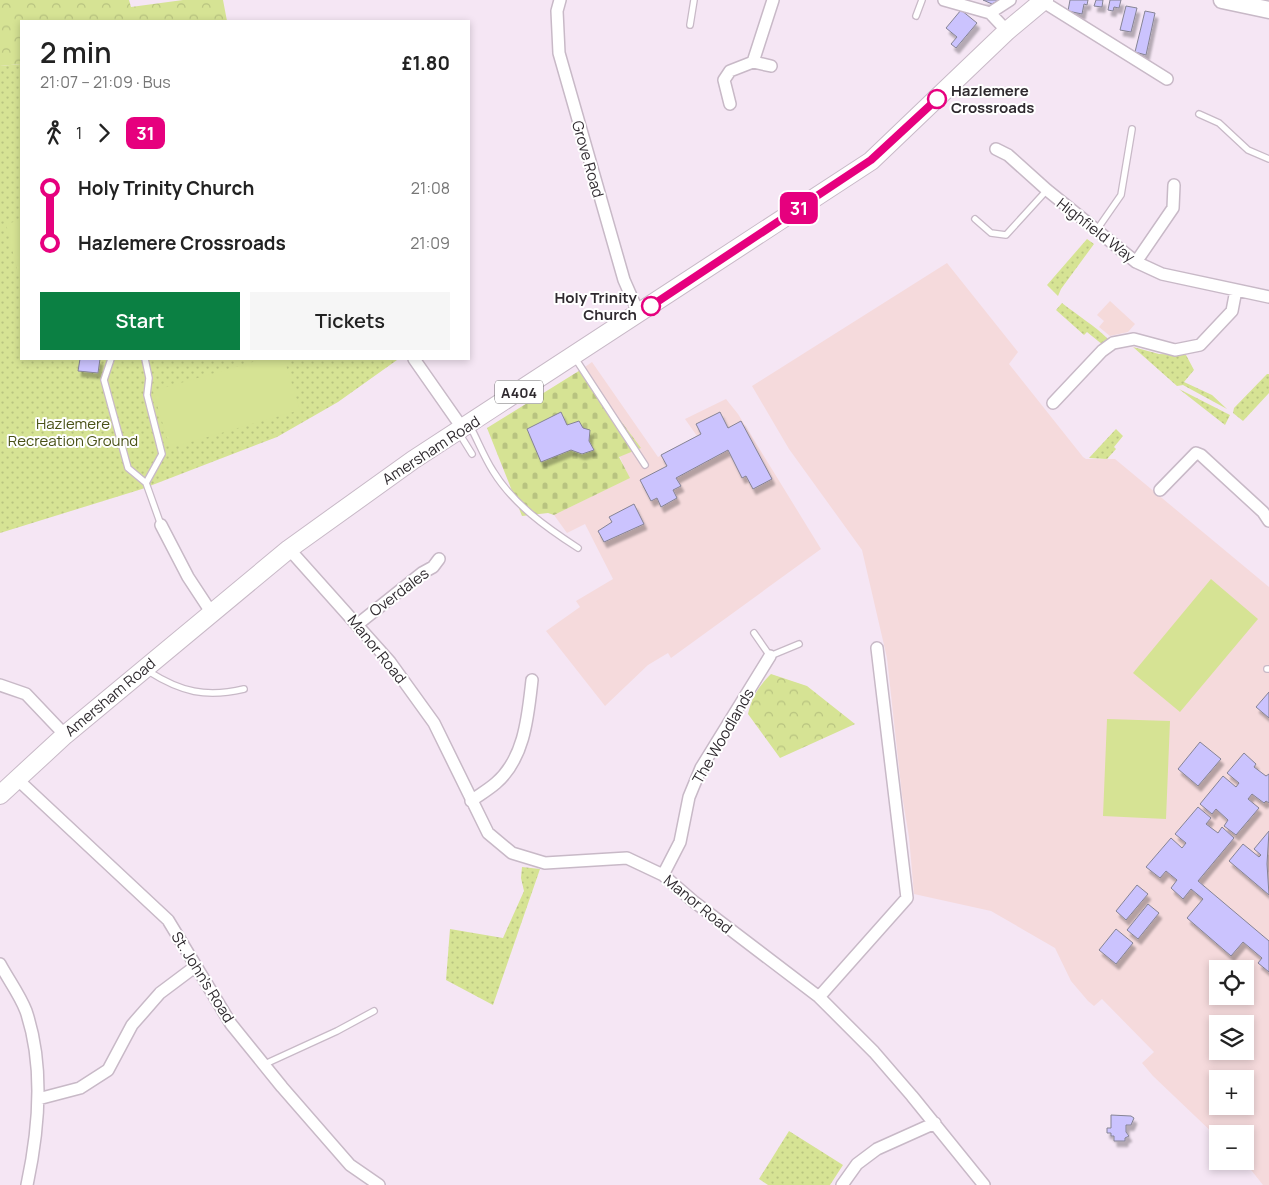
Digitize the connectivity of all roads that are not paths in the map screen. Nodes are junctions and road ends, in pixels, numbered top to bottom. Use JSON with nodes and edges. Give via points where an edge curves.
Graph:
{"nodes":[{"id":1,"x":560,"y":0,"type":"edge"},
{"id":2,"x":694,"y":0,"type":"edge"},
{"id":3,"x":774,"y":0,"type":"edge"},
{"id":4,"x":922,"y":0,"type":"edge"},
{"id":5,"x":944,"y":0,"type":"edge"},
{"id":6,"x":1010,"y":0,"type":"edge"},
{"id":7,"x":1224,"y":0,"type":"edge"},
{"id":8,"x":1043,"y":1,"type":"edge"},
{"id":9,"x":978,"y":5,"type":"edge"},
{"id":10,"x":1269,"y":10,"type":"edge"},
{"id":11,"x":990,"y":13,"type":"junction"},
{"id":12,"x":916,"y":16,"type":"dead end"},
{"id":13,"x":690,"y":25,"type":"dead end"},
{"id":14,"x":1007,"y":31,"type":"junction"},
{"id":15,"x":753,"y":62,"type":"junction"},
{"id":16,"x":771,"y":66,"type":"dead end"},
{"id":17,"x":1167,"y":78,"type":"dead end"},
{"id":18,"x":730,"y":104,"type":"dead end"},
{"id":19,"x":1199,"y":114,"type":"dead end"},
{"id":20,"x":1132,"y":129,"type":"dead end"},
{"id":21,"x":996,"y":149,"type":"dead end"},
{"id":22,"x":1269,"y":159,"type":"edge"},
{"id":23,"x":1174,"y":185,"type":"dead end"},
{"id":24,"x":1047,"y":190,"type":"junction"},
{"id":25,"x":975,"y":219,"type":"dead end"},
{"id":26,"x":1096,"y":231,"type":"junction"},
{"id":27,"x":1136,"y":262,"type":"junction"},
{"id":28,"x":1236,"y":290,"type":"junction"},
{"id":29,"x":1269,"y":297,"type":"edge"},
{"id":30,"x":638,"y":314,"type":"junction"},
{"id":31,"x":574,"y":357,"type":"junction"},
{"id":32,"x":111,"y":360,"type":"edge"},
{"id":33,"x":145,"y":360,"type":"edge"},
{"id":34,"x":415,"y":360,"type":"edge"},
{"id":35,"x":1053,"y":403,"type":"dead end"},
{"id":36,"x":463,"y":428,"type":"junction"},
{"id":37,"x":472,"y":454,"type":"dead end"},
{"id":38,"x":645,"y":465,"type":"dead end"},
{"id":39,"x":146,"y":483,"type":"junction"},
{"id":40,"x":1160,"y":490,"type":"dead end"},
{"id":41,"x":1269,"y":521,"type":"edge"},
{"id":42,"x":162,"y":525,"type":"joint"},
{"id":43,"x":578,"y":548,"type":"dead end"},
{"id":44,"x":289,"y":549,"type":"junction"},
{"id":45,"x":439,"y":559,"type":"dead end"},
{"id":46,"x":211,"y":612,"type":"junction"},
{"id":47,"x":358,"y":624,"type":"junction"},
{"id":48,"x":754,"y":633,"type":"dead end"},
{"id":49,"x":799,"y":644,"type":"dead end"},
{"id":50,"x":877,"y":648,"type":"dead end"},
{"id":51,"x":770,"y":656,"type":"junction"},
{"id":52,"x":144,"y":668,"type":"junction"},
{"id":53,"x":532,"y":680,"type":"dead end"},
{"id":54,"x":0,"y":685,"type":"edge"},
{"id":55,"x":244,"y":689,"type":"dead end"},
{"id":56,"x":65,"y":735,"type":"junction"},
{"id":57,"x":17,"y":779,"type":"junction"},
{"id":58,"x":0,"y":795,"type":"edge"},
{"id":59,"x":471,"y":802,"type":"junction"},
{"id":60,"x":663,"y":875,"type":"junction"},
{"id":61,"x":0,"y":964,"type":"edge"},
{"id":62,"x":196,"y":966,"type":"junction"},
{"id":63,"x":819,"y":996,"type":"junction"},
{"id":64,"x":374,"y":1011,"type":"dead end"},
{"id":65,"x":265,"y":1064,"type":"junction"},
{"id":66,"x":38,"y":1099,"type":"junction"},
{"id":67,"x":934,"y":1123,"type":"junction"},
{"id":68,"x":27,"y":1185,"type":"edge"},
{"id":69,"x":379,"y":1185,"type":"edge"},
{"id":70,"x":842,"y":1185,"type":"edge"},
{"id":71,"x":984,"y":1185,"type":"edge"}],
"edges":[{"from":1,"to":30,"type":"street","name":"Grove Road","via":[[557,11],[559,53],[624,280]]},
{"from":2,"to":13,"type":"lane"},
{"from":3,"to":15,"type":"street"},
{"from":4,"to":12,"type":"lane"},
{"from":5,"to":9,"type":"street"},
{"from":6,"to":11,"type":"street"},
{"from":7,"to":10,"type":"main road"},
{"from":8,"to":14,"type":"main road","name":"Amersham Road","number":"A404"},
{"from":8,"to":17,"type":"street"},
{"from":9,"to":11,"type":"street"},
{"from":11,"to":14,"type":"street"},
{"from":14,"to":30,"type":"main road","name":"Amersham Road","number":"A404","via":[[871,160]]},
{"from":15,"to":16,"type":"street"},
{"from":15,"to":18,"type":"street","via":[[730,71],[724,80]]},
{"from":19,"to":22,"type":"lane","via":[[1219,123],[1248,150]]},
{"from":20,"to":26,"type":"lane","via":[[1121,194]]},
{"from":21,"to":24,"type":"street","name":"Highfield Way","via":[[1008,155]]},
{"from":23,"to":27,"type":"street","via":[[1173,208]]},
{"from":24,"to":25,"type":"lane","via":[[1006,235],[991,233]]},
{"from":24,"to":26,"type":"street","name":"Highfield Way"},
{"from":26,"to":27,"type":"street","name":"Highfield Way"},
{"from":27,"to":28,"type":"street","name":"Highfield Way","via":[[1162,274]]},
{"from":28,"to":29,"type":"street","name":"Highfield Way"},
{"from":28,"to":35,"type":"street","via":[[1232,311],[1200,345],[1175,350],[1134,339],[1113,343]]},
{"from":30,"to":31,"type":"main road","name":"Amersham Road","number":"A404"},
{"from":31,"to":36,"type":"main road","name":"Amersham Road","number":"A404"},
{"from":31,"to":38,"type":"lane"},
{"from":32,"to":39,"type":"lane","via":[[104,380],[107,396],[128,468]]},
{"from":33,"to":39,"type":"lane","via":[[149,378],[147,395],[162,454]]},
{"from":34,"to":36,"type":"street"},
{"from":36,"to":37,"type":"lane"},
{"from":36,"to":43,"type":"lane","via":[[493,472],[526,509]]},
{"from":36,"to":44,"type":"main road","name":"Amersham Road","number":"A404"},
{"from":39,"to":42,"type":"lane"},
{"from":40,"to":41,"type":"street","via":[[1196,453]]},
{"from":42,"to":46,"type":"street","via":[[188,577]]},
{"from":44,"to":46,"type":"main road","name":"Amersham Road","number":"A404"},
{"from":44,"to":47,"type":"street","name":"Manor Road"},
{"from":45,"to":47,"type":"street","name":"Overdales"},
{"from":46,"to":52,"type":"main road","name":"Amersham Road","number":"A404"},
{"from":47,"to":59,"type":"street","name":"Manor Road","via":[[434,723]]},
{"from":48,"to":51,"type":"lane"},
{"from":49,"to":51,"type":"lane"},
{"from":50,"to":63,"type":"street","via":[[906,898]]},
{"from":51,"to":60,"type":"street","name":"The Woodlands","via":[[701,768],[689,796],[680,842]]},
{"from":52,"to":55,"type":"lane","via":[[191,692],[213,694]]},
{"from":52,"to":56,"type":"main road","name":"Amersham Road","number":"A404"},
{"from":53,"to":59,"type":"street","via":[[527,721],[517,754],[497,782]]},
{"from":54,"to":56,"type":"street","via":[[26,694]]},
{"from":56,"to":57,"type":"main road","name":"Amersham Road","number":"A404"},
{"from":57,"to":58,"type":"main road","name":"Amersham Road","number":"A404"},
{"from":57,"to":62,"type":"street","name":"St. John's Road","via":[[168,920]]},
{"from":59,"to":60,"type":"street","name":"Manor Road","via":[[488,833],[512,853],[546,863],[627,858]]},
{"from":60,"to":63,"type":"street","name":"Manor Road"},
{"from":61,"to":66,"type":"street","via":[[25,1010],[35,1047]]},
{"from":62,"to":65,"type":"street","name":"St. John's Road","via":[[231,1024]]},
{"from":62,"to":66,"type":"street","via":[[160,993],[132,1025],[108,1070],[80,1088]]},
{"from":63,"to":67,"type":"street","name":"Manor Road","via":[[874,1052]]},
{"from":64,"to":65,"type":"lane"},
{"from":65,"to":69,"type":"street","name":"St. John's Road","via":[[350,1165]]},
{"from":66,"to":68,"type":"street","via":[[34,1152]]},
{"from":67,"to":70,"type":"street","via":[[877,1149],[857,1164]]},
{"from":67,"to":71,"type":"street","name":"Manor Road"}]}
